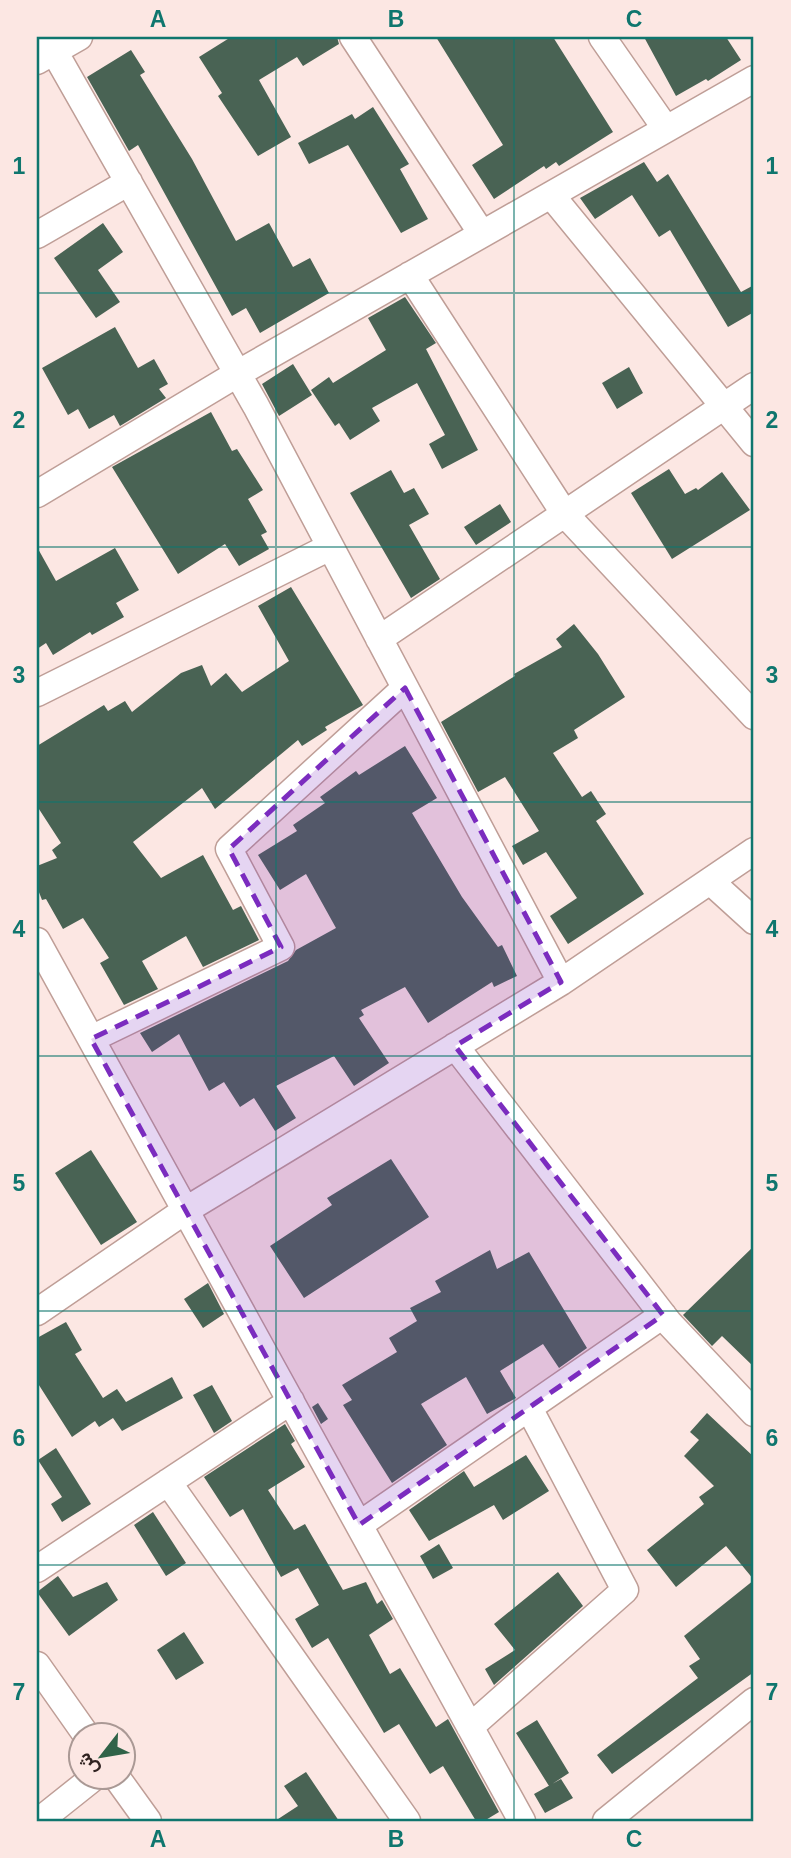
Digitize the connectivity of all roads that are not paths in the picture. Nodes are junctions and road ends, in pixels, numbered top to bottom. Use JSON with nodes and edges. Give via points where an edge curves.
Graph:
{"nodes":[{"id":1,"x":79,"y":37,"type":"edge"},
{"id":2,"x":353,"y":37,"type":"edge"},
{"id":3,"x":602,"y":37,"type":"edge"},
{"id":4,"x":46,"y":50,"type":"edge"},
{"id":5,"x":754,"y":79,"type":"edge"},
{"id":6,"x":666,"y":129,"type":"junction"},
{"id":7,"x":129,"y":182,"type":"junction"},
{"id":8,"x":551,"y":195,"type":"junction"},
{"id":9,"x":482,"y":234,"type":"junction"},
{"id":10,"x":37,"y":235,"type":"edge"},
{"id":11,"x":410,"y":275,"type":"junction"},
{"id":12,"x":237,"y":374,"type":"junction"},
{"id":13,"x":754,"y":386,"type":"edge"},
{"id":14,"x":723,"y":404,"type":"junction"},
{"id":15,"x":754,"y":443,"type":"edge"},
{"id":16,"x":37,"y":494,"type":"edge"},
{"id":17,"x":564,"y":513,"type":"junction"},
{"id":18,"x":330,"y":547,"type":"junction"},
{"id":19,"x":379,"y":639,"type":"junction"},
{"id":20,"x":405,"y":688,"type":"junction"},
{"id":21,"x":37,"y":693,"type":"edge"},
{"id":22,"x":754,"y":716,"type":"edge"},
{"id":23,"x":754,"y":851,"type":"edge"},
{"id":24,"x":710,"y":881,"type":"junction"},
{"id":25,"x":754,"y":921,"type":"edge"},
{"id":26,"x":37,"y":941,"type":"edge"},
{"id":27,"x":561,"y":982,"type":"junction"},
{"id":28,"x":91,"y":1039,"type":"junction"},
{"id":29,"x":455,"y":1046,"type":"junction"},
{"id":30,"x":186,"y":1210,"type":"junction"},
{"id":31,"x":37,"y":1312,"type":"edge"},
{"id":32,"x":663,"y":1315,"type":"junction"},
{"id":33,"x":291,"y":1401,"type":"junction"},
{"id":34,"x":529,"y":1408,"type":"junction"},
{"id":35,"x":754,"y":1413,"type":"edge"},
{"id":36,"x":168,"y":1482,"type":"junction"},
{"id":37,"x":359,"y":1525,"type":"junction"},
{"id":38,"x":37,"y":1569,"type":"edge"},
{"id":39,"x":37,"y":1665,"type":"edge"},
{"id":40,"x":754,"y":1701,"type":"edge"},
{"id":41,"x":78,"y":1722,"type":"edge"},
{"id":42,"x":470,"y":1727,"type":"junction"},
{"id":43,"x":75,"y":1792,"type":"edge"},
{"id":44,"x":128,"y":1792,"type":"edge"},
{"id":45,"x":510,"y":1817,"type":"edge"},
{"id":46,"x":39,"y":1821,"type":"edge"},
{"id":47,"x":148,"y":1821,"type":"edge"},
{"id":48,"x":407,"y":1821,"type":"edge"},
{"id":49,"x":606,"y":1821,"type":"edge"}],
"edges":[{"from":1,"to":4,"type":"street"},
{"from":2,"to":9,"type":"street"},
{"from":3,"to":6,"type":"street"},
{"from":4,"to":7,"type":"street"},
{"from":5,"to":6,"type":"street"},
{"from":6,"to":8,"type":"street"},
{"from":7,"to":10,"type":"street"},
{"from":7,"to":12,"type":"street"},
{"from":8,"to":9,"type":"street"},
{"from":8,"to":14,"type":"street"},
{"from":9,"to":11,"type":"street"},
{"from":11,"to":12,"type":"street"},
{"from":11,"to":17,"type":"street"},
{"from":12,"to":16,"type":"street"},
{"from":12,"to":18,"type":"street"},
{"from":13,"to":14,"type":"street"},
{"from":14,"to":15,"type":"street"},
{"from":14,"to":17,"type":"street"},
{"from":17,"to":19,"type":"street"},
{"from":17,"to":22,"type":"street"},
{"from":18,"to":19,"type":"street"},
{"from":18,"to":21,"type":"street"},
{"from":19,"to":20,"type":"street"},
{"from":20,"to":27,"type":"street"},
{"from":20,"to":28,"type":"street","via":[[229,849],[281,947]]},
{"from":23,"to":24,"type":"street"},
{"from":24,"to":25,"type":"street"},
{"from":24,"to":27,"type":"street"},
{"from":26,"to":28,"type":"street"},
{"from":27,"to":29,"type":"street"},
{"from":28,"to":30,"type":"street"},
{"from":29,"to":30,"type":"street"},
{"from":29,"to":32,"type":"street"},
{"from":30,"to":31,"type":"street"},
{"from":30,"to":33,"type":"street"},
{"from":32,"to":34,"type":"street"},
{"from":32,"to":35,"type":"street"},
{"from":33,"to":36,"type":"street"},
{"from":33,"to":37,"type":"street"},
{"from":34,"to":37,"type":"street"},
{"from":34,"to":42,"type":"street","via":[[625,1590]]},
{"from":36,"to":38,"type":"street"},
{"from":36,"to":48,"type":"street"},
{"from":37,"to":42,"type":"street"},
{"from":39,"to":41,"type":"street"},
{"from":40,"to":49,"type":"street"},
{"from":42,"to":45,"type":"street"},
{"from":43,"to":46,"type":"street"},
{"from":44,"to":47,"type":"street"}]}
